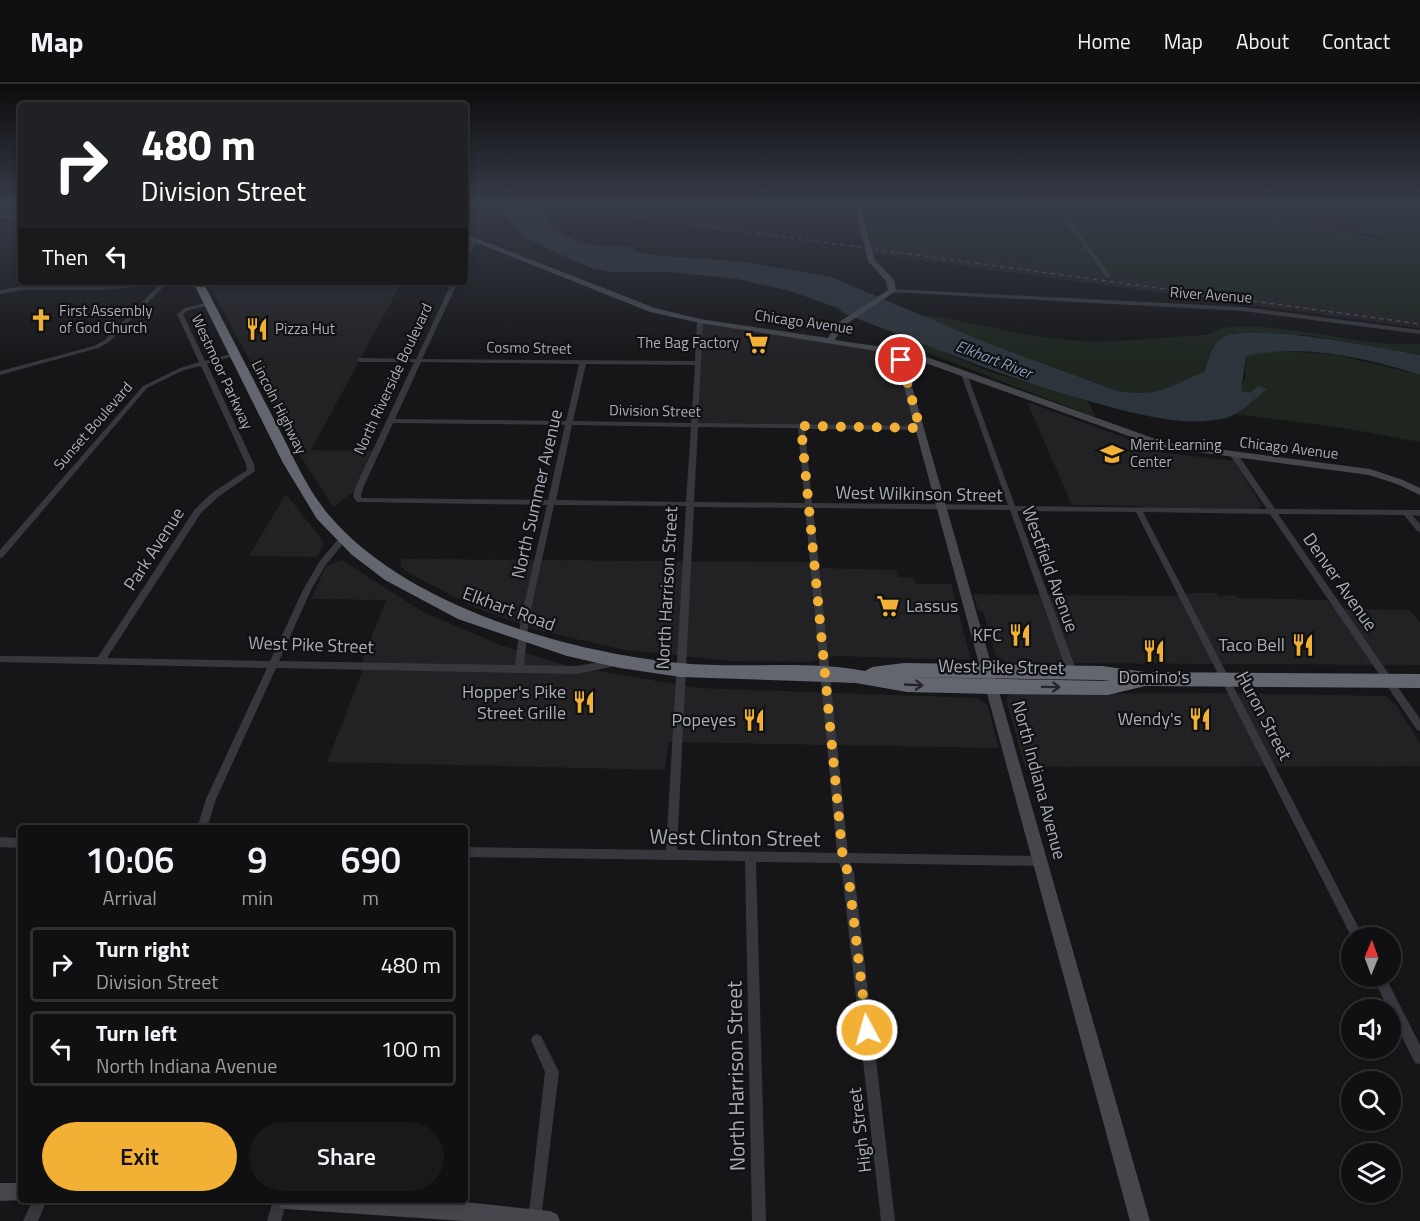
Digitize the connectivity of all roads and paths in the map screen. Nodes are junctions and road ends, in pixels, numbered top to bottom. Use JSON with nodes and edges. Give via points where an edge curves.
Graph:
{"nodes":[{"id":1,"x":518,"y":256,"type":"edge"},
{"id":2,"x":871,"y":256,"type":"edge"},
{"id":3,"x":1094,"y":256,"type":"edge"},
{"id":4,"x":1108,"y":276,"type":"dead end"},
{"id":5,"x":147,"y":285,"type":"edge"},
{"id":6,"x":162,"y":285,"type":"edge"},
{"id":7,"x":200,"y":285,"type":"edge"},
{"id":8,"x":454,"y":285,"type":"edge"},
{"id":9,"x":892,"y":291,"type":"junction"},
{"id":10,"x":0,"y":292,"type":"edge"},
{"id":11,"x":209,"y":304,"type":"junction"},
{"id":12,"x":700,"y":321,"type":"junction"},
{"id":13,"x":1420,"y":332,"type":"edge"},
{"id":14,"x":831,"y":340,"type":"junction"},
{"id":15,"x":898,"y":351,"type":"junction"},
{"id":16,"x":234,"y":355,"type":"junction"},
{"id":17,"x":360,"y":360,"type":"dead end"},
{"id":18,"x":418,"y":360,"type":"junction"},
{"id":19,"x":583,"y":362,"type":"junction"},
{"id":20,"x":202,"y":363,"type":"junction"},
{"id":21,"x":698,"y":363,"type":"junction"},
{"id":22,"x":0,"y":373,"type":"edge"},
{"id":23,"x":964,"y":374,"type":"junction"},
{"id":24,"x":390,"y":421,"type":"junction"},
{"id":25,"x":569,"y":423,"type":"junction"},
{"id":26,"x":694,"y":425,"type":"junction"},
{"id":27,"x":801,"y":426,"type":"junction"},
{"id":28,"x":920,"y":428,"type":"junction"},
{"id":29,"x":1234,"y":455,"type":"junction"},
{"id":30,"x":251,"y":471,"type":"joint"},
{"id":31,"x":359,"y":488,"type":"joint"},
{"id":32,"x":1420,"y":492,"type":"edge"},
{"id":33,"x":550,"y":504,"type":"junction"},
{"id":34,"x":690,"y":506,"type":"junction"},
{"id":35,"x":809,"y":508,"type":"junction"},
{"id":36,"x":942,"y":509,"type":"junction"},
{"id":37,"x":1013,"y":510,"type":"junction"},
{"id":38,"x":1139,"y":511,"type":"junction"},
{"id":39,"x":1271,"y":512,"type":"junction"},
{"id":40,"x":1407,"y":513,"type":"junction"},
{"id":41,"x":1420,"y":513,"type":"edge"},
{"id":42,"x":1420,"y":529,"type":"edge"},
{"id":43,"x":343,"y":539,"type":"junction"},
{"id":44,"x":0,"y":555,"type":"edge"},
{"id":45,"x":523,"y":637,"type":"junction"},
{"id":46,"x":0,"y":659,"type":"edge"},
{"id":47,"x":100,"y":661,"type":"junction"},
{"id":48,"x":620,"y":662,"type":"junction"},
{"id":49,"x":273,"y":664,"type":"junction"},
{"id":50,"x":519,"y":669,"type":"junction"},
{"id":51,"x":681,"y":670,"type":"junction"},
{"id":52,"x":1072,"y":672,"type":"junction"},
{"id":53,"x":826,"y":676,"type":"junction"},
{"id":54,"x":991,"y":679,"type":"junction"},
{"id":55,"x":1146,"y":679,"type":"junction"},
{"id":56,"x":1225,"y":680,"type":"junction"},
{"id":57,"x":1388,"y":681,"type":"junction"},
{"id":58,"x":1420,"y":681,"type":"edge"},
{"id":59,"x":1420,"y":727,"type":"edge"},
{"id":60,"x":203,"y":825,"type":"edge"},
{"id":61,"x":0,"y":842,"type":"edge"},
{"id":62,"x":18,"y":843,"type":"edge"},
{"id":63,"x":468,"y":852,"type":"edge"},
{"id":64,"x":671,"y":856,"type":"junction"},
{"id":65,"x":750,"y":858,"type":"junction"},
{"id":66,"x":843,"y":860,"type":"junction"},
{"id":67,"x":1041,"y":861,"type":"junction"},
{"id":68,"x":1352,"y":927,"type":"edge"},
{"id":69,"x":1384,"y":987,"type":"edge"},
{"id":70,"x":537,"y":1040,"type":"dead end"},
{"id":71,"x":1420,"y":1058,"type":"edge"},
{"id":72,"x":0,"y":1192,"type":"edge"},
{"id":73,"x":18,"y":1192,"type":"edge"},
{"id":74,"x":39,"y":1203,"type":"edge"},
{"id":75,"x":279,"y":1203,"type":"edge"},
{"id":76,"x":348,"y":1203,"type":"edge"},
{"id":77,"x":542,"y":1220,"type":"edge"},
{"id":78,"x":30,"y":1221,"type":"edge"},
{"id":79,"x":274,"y":1221,"type":"edge"},
{"id":80,"x":759,"y":1221,"type":"edge"},
{"id":81,"x":888,"y":1221,"type":"edge"},
{"id":82,"x":1140,"y":1221,"type":"edge"}],
"edges":[{"from":1,"to":12,"type":"street","name":"Chicago Avenue","via":[[653,310]]},
{"from":2,"to":9,"type":"street","via":[[890,280]]},
{"from":3,"to":4,"type":"street"},
{"from":5,"to":10,"type":"street"},
{"from":6,"to":22,"type":"street","via":[[107,341],[96,347]]},
{"from":7,"to":11,"type":"highway","name":"Lincoln Highway"},
{"from":8,"to":18,"type":"street","name":"North Riverside Boulevard"},
{"from":9,"to":13,"type":"street","name":"River Avenue","via":[[1242,309]]},
{"from":9,"to":14,"type":"street","via":[[836,329]]},
{"from":11,"to":16,"type":"highway","name":"Lincoln Highway"},
{"from":11,"to":20,"type":"street","name":"Westmoor Parkway","via":[[180,314]]},
{"from":12,"to":14,"type":"street","name":"Chicago Avenue"},
{"from":12,"to":21,"type":"street","name":"North Harrison Street"},
{"from":14,"to":15,"type":"street","name":"Chicago Avenue"},
{"from":15,"to":23,"type":"street","name":"Chicago Avenue"},
{"from":15,"to":28,"type":"street","name":"North Indiana Avenue"},
{"from":16,"to":20,"type":"street","name":"Sunset Boulevard"},
{"from":16,"to":43,"type":"highway","name":"Lincoln Highway","via":[[309,497]]},
{"from":17,"to":18,"type":"street","name":"Cosmo Street"},
{"from":18,"to":19,"type":"street","name":"Cosmo Street"},
{"from":18,"to":24,"type":"street","name":"North Riverside Boulevard"},
{"from":19,"to":21,"type":"street","name":"Cosmo Street"},
{"from":19,"to":25,"type":"street","name":"North Summer Avenue"},
{"from":20,"to":30,"type":"street","name":"Westmoor Parkway"},
{"from":20,"to":44,"type":"street","name":"Sunset Boulevard","via":[[159,378],[134,397]]},
{"from":21,"to":26,"type":"street","name":"North Harrison Street"},
{"from":23,"to":29,"type":"street","name":"Chicago Avenue","via":[[1144,440],[1179,449]]},
{"from":23,"to":37,"type":"street","name":"Westfield Avenue"},
{"from":24,"to":25,"type":"street","name":"Division Street"},
{"from":24,"to":31,"type":"street","name":"North Riverside Boulevard"},
{"from":25,"to":26,"type":"street","name":"Division Street"},
{"from":25,"to":33,"type":"street","name":"North Summer Avenue"},
{"from":26,"to":27,"type":"street","name":"Division Street"},
{"from":26,"to":34,"type":"street","name":"North Harrison Street"},
{"from":27,"to":28,"type":"street","name":"Division Street"},
{"from":27,"to":35,"type":"street","name":"High Street"},
{"from":28,"to":36,"type":"street","name":"North Indiana Avenue"},
{"from":29,"to":32,"type":"street","name":"Chicago Avenue","via":[[1370,472]]},
{"from":29,"to":39,"type":"street","name":"Denver Avenue"},
{"from":30,"to":47,"type":"street","name":"Park Avenue","via":[[198,511]]},
{"from":31,"to":33,"type":"street","name":"West Wilkinson Street","via":[[357,498],[365,502]]},
{"from":33,"to":34,"type":"street","name":"West Wilkinson Street"},
{"from":33,"to":45,"type":"street","name":"North Summer Avenue"},
{"from":34,"to":35,"type":"street","name":"West Wilkinson Street"},
{"from":34,"to":51,"type":"street","name":"North Harrison Street"},
{"from":35,"to":36,"type":"street","name":"West Wilkinson Street"},
{"from":35,"to":53,"type":"street","name":"High Street"},
{"from":36,"to":37,"type":"street","name":"West Wilkinson Street"},
{"from":36,"to":54,"type":"street","name":"North Indiana Avenue"},
{"from":37,"to":38,"type":"street","name":"West Wilkinson Street"},
{"from":37,"to":52,"type":"street","name":"Westfield Avenue"},
{"from":38,"to":39,"type":"street","name":"West Wilkinson Street"},
{"from":38,"to":56,"type":"street","name":"Huron Street"},
{"from":39,"to":40,"type":"street","name":"West Wilkinson Street"},
{"from":39,"to":57,"type":"street","name":"Denver Avenue"},
{"from":40,"to":41,"type":"street","name":"West Wilkinson Street"},
{"from":40,"to":42,"type":"street"},
{"from":43,"to":45,"type":"highway","name":"Elkhart Road","via":[[418,593]]},
{"from":43,"to":49,"type":"street","via":[[316,573]]},
{"from":45,"to":48,"type":"highway","name":"Elkhart Road"},
{"from":45,"to":50,"type":"street","name":"North Summer Avenue"},
{"from":46,"to":47,"type":"street","name":"West Pike Street"},
{"from":47,"to":49,"type":"street","name":"West Pike Street"},
{"from":48,"to":50,"type":"street","name":"West Pike Street","via":[[576,670]]},
{"from":48,"to":51,"type":"highway","name":"Elkhart Road"},
{"from":49,"to":50,"type":"street","name":"West Pike Street"},
{"from":49,"to":60,"type":"street"},
{"from":51,"to":53,"type":"highway","name":"West Pike Street"},
{"from":51,"to":64,"type":"street","name":"North Harrison Street"},
{"from":52,"to":54,"type":"highway","name":"West Pike Street"},
{"from":52,"to":55,"type":"highway","name":"West Pike Street"},
{"from":53,"to":54,"type":"highway","name":"West Pike Street","via":[[856,676],[908,685]]},
{"from":53,"to":66,"type":"street","name":"High Street"},
{"from":54,"to":55,"type":"highway","name":"West Pike Street","one_way":true,"via":[[1108,688]]},
{"from":54,"to":67,"type":"street","name":"North Indiana Avenue"},
{"from":55,"to":56,"type":"highway","name":"West Pike Street"},
{"from":56,"to":57,"type":"highway","name":"West Pike Street"},
{"from":56,"to":68,"type":"street","name":"Huron Street"},
{"from":57,"to":58,"type":"highway","name":"West Pike Street"},
{"from":57,"to":59,"type":"street","name":"Denver Avenue"},
{"from":61,"to":62,"type":"street"},
{"from":63,"to":64,"type":"street","name":"West Clinton Street"},
{"from":64,"to":65,"type":"street","name":"West Clinton Street"},
{"from":65,"to":66,"type":"street","name":"West Clinton Street"},
{"from":65,"to":80,"type":"street","name":"North Harrison Street"},
{"from":66,"to":67,"type":"street","name":"West Clinton Street"},
{"from":66,"to":81,"type":"street","name":"High Street","via":[[849,883]]},
{"from":67,"to":82,"type":"street","name":"North Indiana Avenue"},
{"from":69,"to":71,"type":"street"},
{"from":70,"to":77,"type":"street","via":[[552,1072]]},
{"from":72,"to":73,"type":"street"},
{"from":74,"to":78,"type":"street"},
{"from":75,"to":79,"type":"street"},
{"from":76,"to":77,"type":"street"}]}
